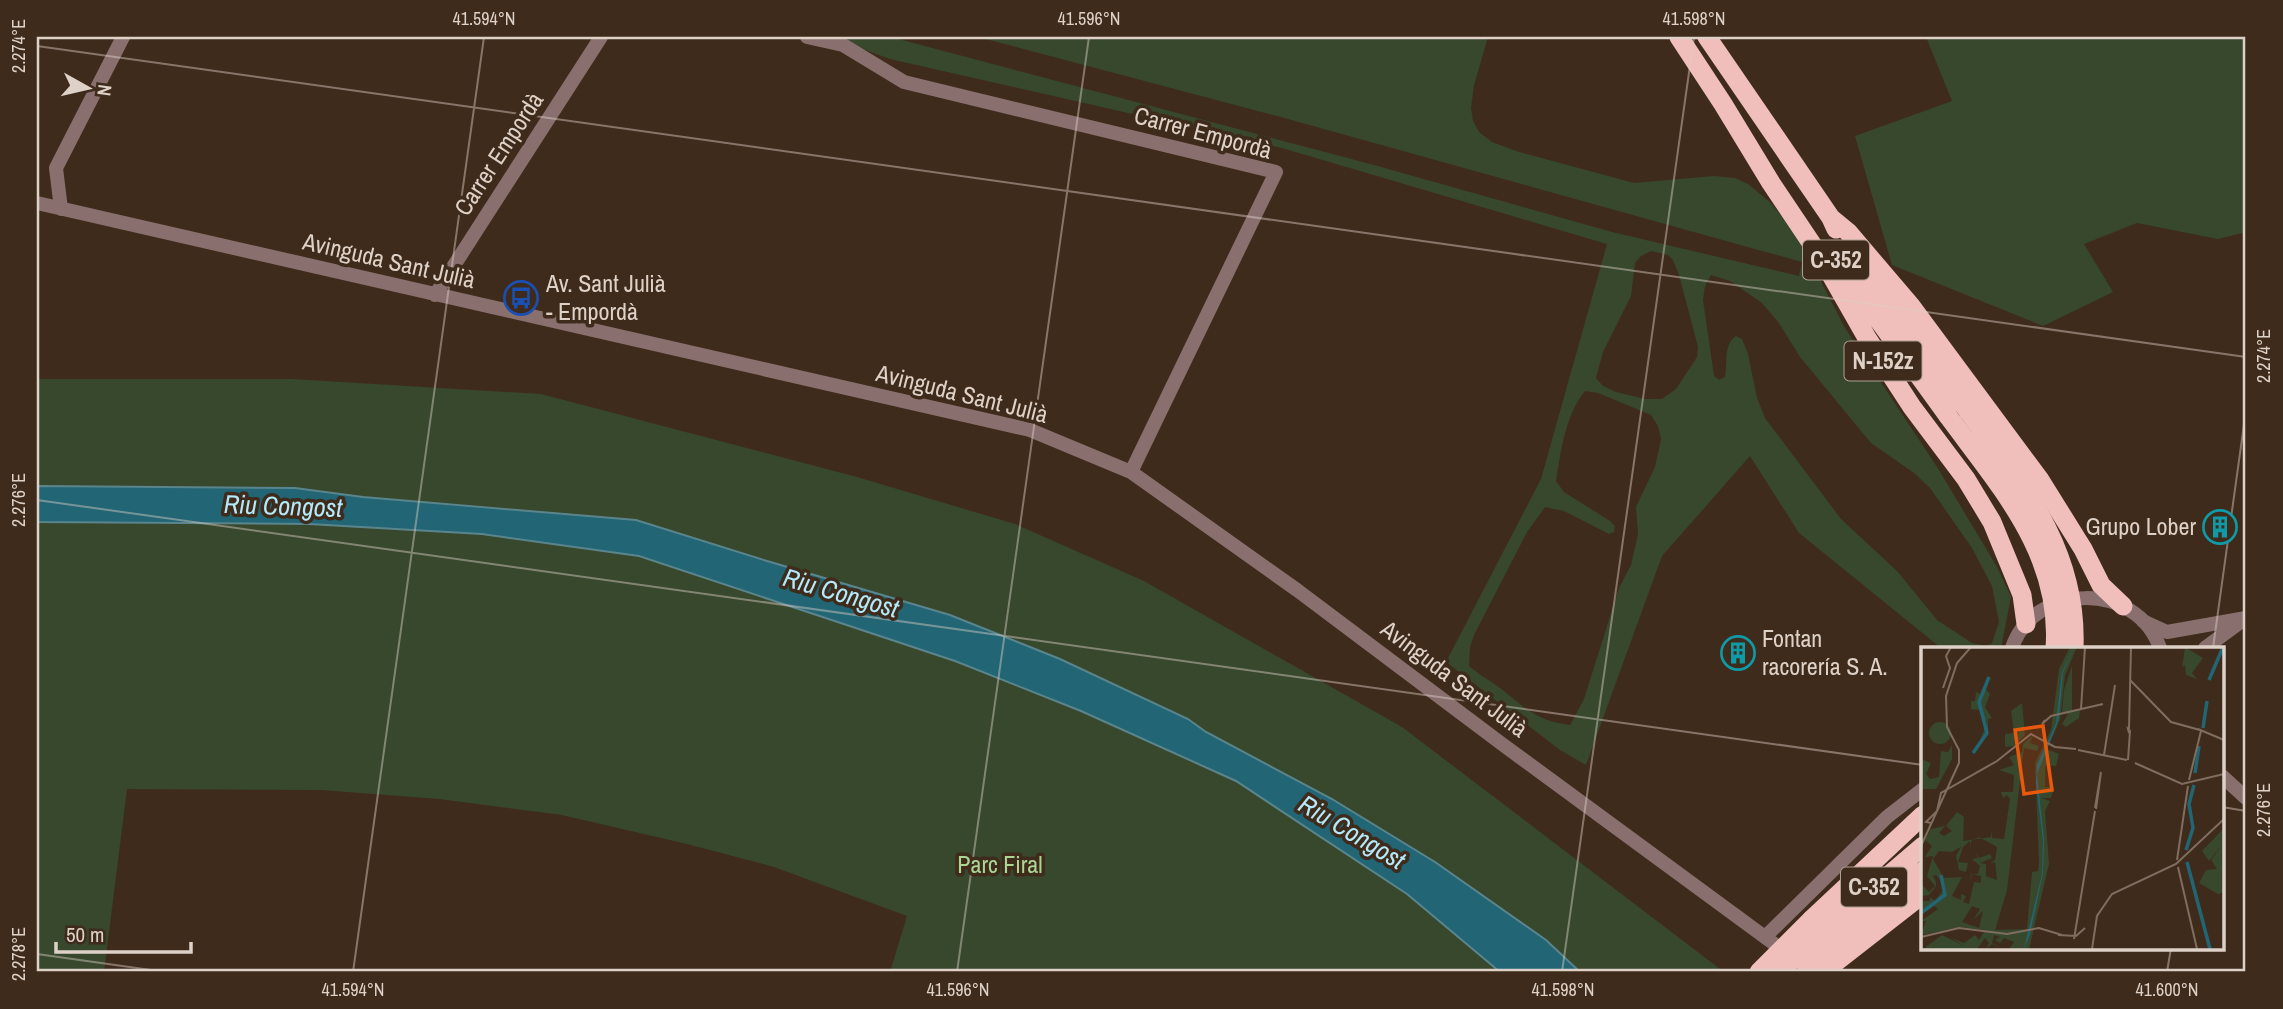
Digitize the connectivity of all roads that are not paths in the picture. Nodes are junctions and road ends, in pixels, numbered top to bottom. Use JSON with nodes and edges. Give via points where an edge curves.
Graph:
{"nodes":[{"id":1,"x":123,"y":37,"type":"edge"},
{"id":2,"x":601,"y":37,"type":"edge"},
{"id":3,"x":807,"y":37,"type":"edge"},
{"id":4,"x":1678,"y":37,"type":"edge"},
{"id":5,"x":1707,"y":37,"type":"edge"},
{"id":6,"x":1723,"y":104,"type":"junction"},
{"id":7,"x":37,"y":204,"type":"edge"},
{"id":8,"x":61,"y":209,"type":"junction"},
{"id":9,"x":37,"y":211,"type":"edge"},
{"id":10,"x":1831,"y":218,"type":"junction"},
{"id":11,"x":435,"y":295,"type":"junction"},
{"id":12,"x":1130,"y":472,"type":"junction"},
{"id":13,"x":2123,"y":606,"type":"junction"},
{"id":14,"x":2246,"y":618,"type":"edge"},
{"id":15,"x":2143,"y":621,"type":"junction"},
{"id":16,"x":2026,"y":624,"type":"junction"},
{"id":17,"x":2012,"y":647,"type":"edge"},
{"id":18,"x":2055,"y":647,"type":"edge"},
{"id":19,"x":2074,"y":647,"type":"edge"},
{"id":20,"x":2159,"y":647,"type":"edge"},
{"id":21,"x":2208,"y":647,"type":"edge"},
{"id":22,"x":2224,"y":778,"type":"edge"},
{"id":23,"x":1921,"y":791,"type":"edge"},
{"id":24,"x":2246,"y":798,"type":"edge"},
{"id":25,"x":1921,"y":819,"type":"edge"},
{"id":26,"x":1921,"y":848,"type":"edge"},
{"id":27,"x":1921,"y":871,"type":"edge"},
{"id":28,"x":1921,"y":895,"type":"edge"},
{"id":29,"x":1833,"y":934,"type":"junction"},
{"id":30,"x":1765,"y":937,"type":"junction"},
{"id":31,"x":1759,"y":972,"type":"edge"},
{"id":32,"x":1779,"y":972,"type":"edge"},
{"id":33,"x":1809,"y":972,"type":"edge"},
{"id":34,"x":1823,"y":972,"type":"edge"}],
"edges":[{"from":1,"to":8,"type":"street","via":[[56,167]]},
{"from":2,"to":11,"type":"street","name":"Carrer Empordà"},
{"from":3,"to":12,"type":"street","name":"Carrer Empordà","via":[[843,45],[904,82],[1276,172]]},
{"from":4,"to":6,"type":"highway","number":"N-152z"},
{"from":5,"to":10,"type":"highway","number":"N-152z"},
{"from":6,"to":16,"type":"highway","number":"N-152z","via":[[1867,338],[1992,522],[2022,595]]},
{"from":6,"to":18,"type":"highway","number":"C-352","bridge":true,"via":[[2014,507],[2044,564],[2054,598]]},
{"from":7,"to":8,"type":"street","name":"Avinguda Sant Julià"},
{"from":8,"to":9,"type":"street"},
{"from":8,"to":11,"type":"street","name":"Avinguda Sant Julià"},
{"from":10,"to":13,"type":"highway","number":"N-152z","via":[[1849,232],[1911,306],[2040,480],[2101,584]]},
{"from":10,"to":19,"type":"highway","number":"C-352","bridge":true,"via":[[1839,238],[2035,502],[2056,543],[2068,581]]},
{"from":11,"to":12,"type":"street","name":"Avinguda Sant Julià","via":[[1030,430]]},
{"from":12,"to":30,"type":"street","name":"Avinguda Sant Julià"},
{"from":13,"to":15,"type":"street","number":"N-152z"},
{"from":13,"to":16,"type":"street","via":[[2085,597],[2064,600],[2038,612]]},
{"from":14,"to":15,"type":"street","via":[[2167,632]]},
{"from":14,"to":21,"type":"street"},
{"from":15,"to":20,"type":"street","number":"N-152z"},
{"from":16,"to":17,"type":"street"},
{"from":22,"to":24,"type":"street"},
{"from":23,"to":30,"type":"street","via":[[1886,817]]},
{"from":25,"to":29,"type":"highway"},
{"from":26,"to":29,"type":"highway","number":"C-352"},
{"from":27,"to":29,"type":"highway","number":"C-352"},
{"from":28,"to":29,"type":"highway"},
{"from":29,"to":31,"type":"highway","bridge":true},
{"from":29,"to":32,"type":"highway","number":"C-352","bridge":true},
{"from":29,"to":33,"type":"highway","number":"C-352","bridge":true},
{"from":29,"to":34,"type":"highway"},
{"from":30,"to":33,"type":"street","name":"Avinguda Sant Julià"}]}
